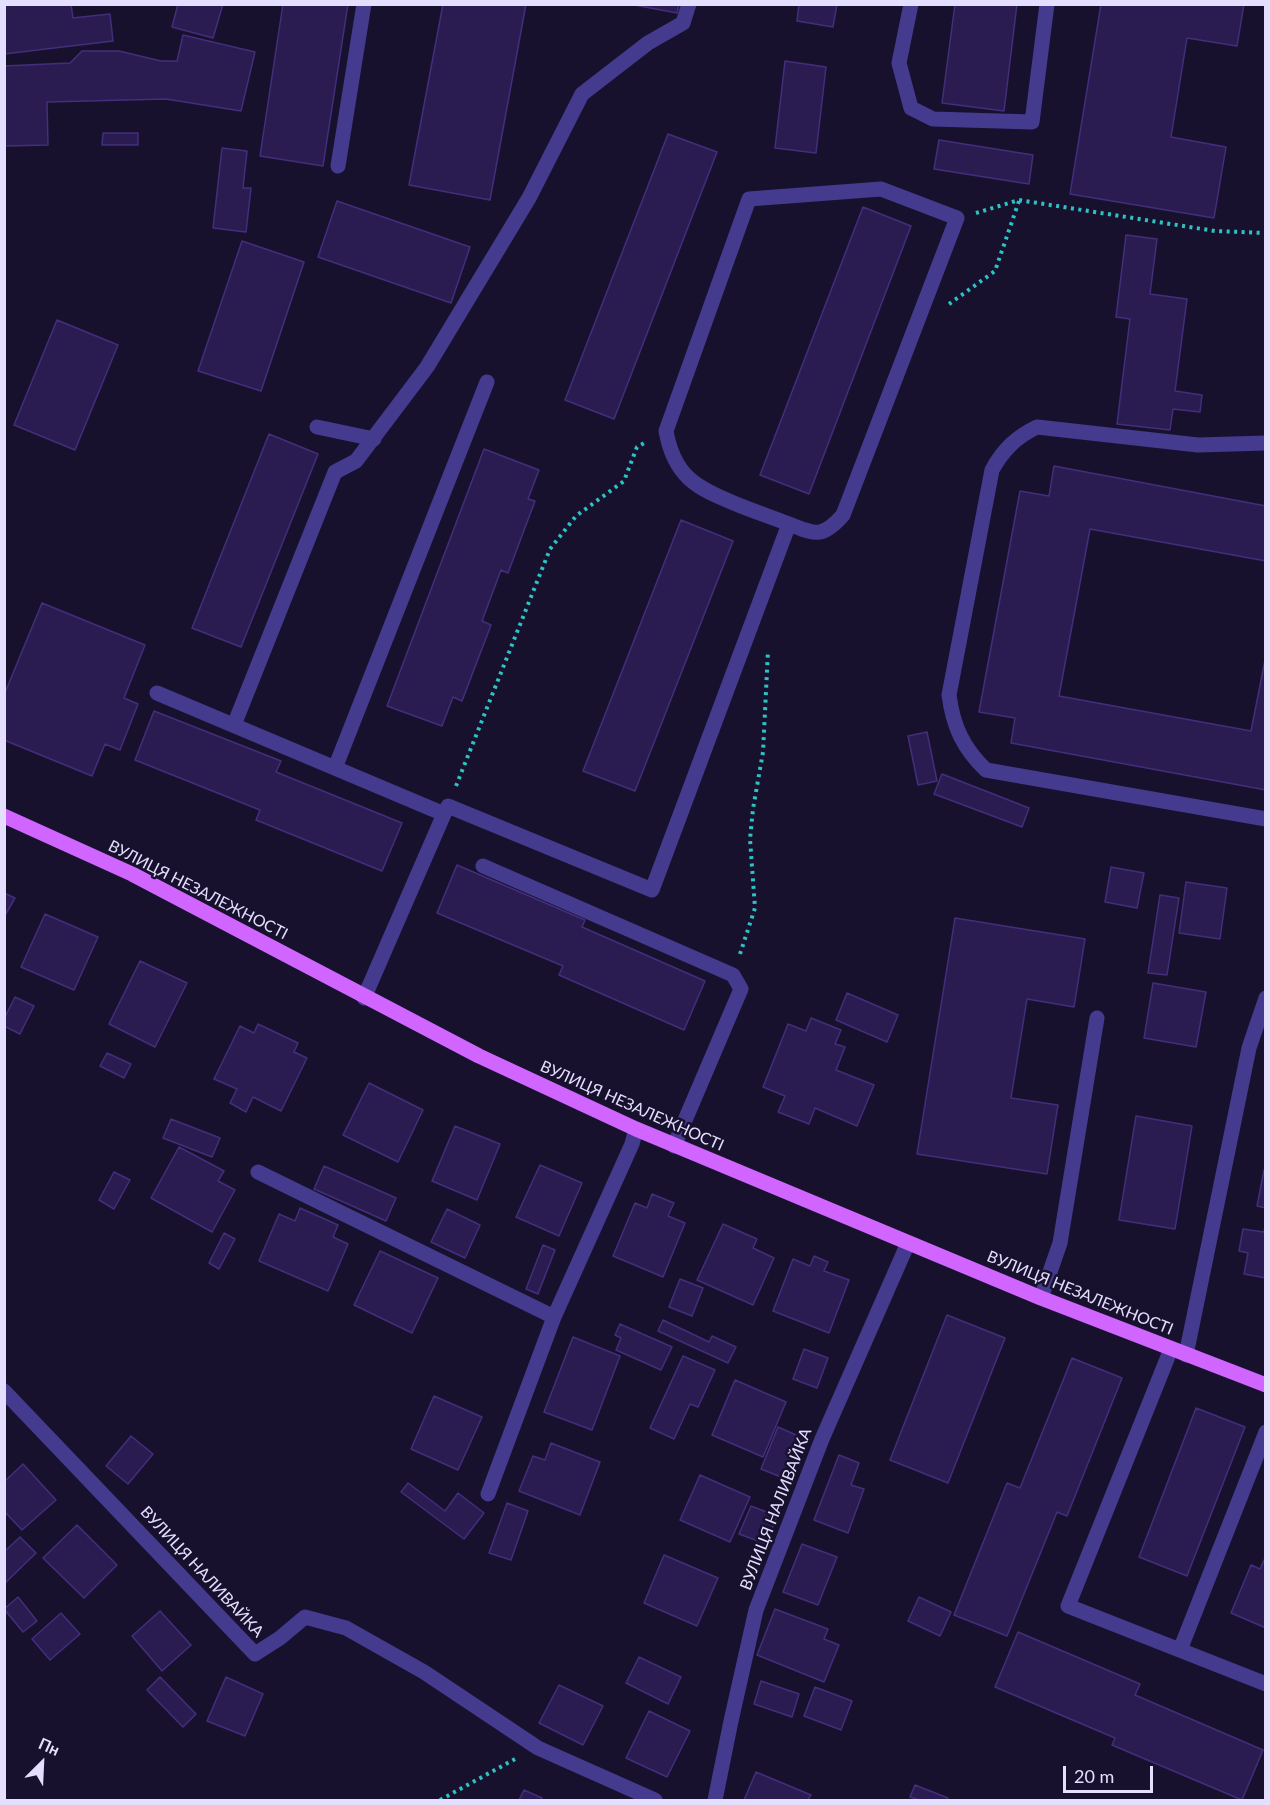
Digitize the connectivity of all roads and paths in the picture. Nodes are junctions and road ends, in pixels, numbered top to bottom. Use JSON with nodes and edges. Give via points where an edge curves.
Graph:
{"nodes":[{"id":1,"x":364,"y":4,"type":"edge"},
{"id":2,"x":689,"y":4,"type":"edge"},
{"id":3,"x":911,"y":4,"type":"edge"},
{"id":4,"x":1047,"y":4,"type":"edge"},
{"id":5,"x":338,"y":166,"type":"dead end"},
{"id":6,"x":1019,"y":200,"type":"junction"},
{"id":7,"x":957,"y":218,"type":"junction"},
{"id":8,"x":1266,"y":232,"type":"edge"},
{"id":9,"x":915,"y":328,"type":"junction"},
{"id":10,"x":487,"y":382,"type":"dead end"},
{"id":11,"x":316,"y":427,"type":"dead end"},
{"id":12,"x":666,"y":431,"type":"junction"},
{"id":13,"x":374,"y":439,"type":"junction"},
{"id":14,"x":1266,"y":442,"type":"edge"},
{"id":15,"x":789,"y":524,"type":"junction"},
{"id":16,"x":768,"y":642,"type":"dead end"},
{"id":17,"x":157,"y":693,"type":"dead end"},
{"id":18,"x":234,"y":725,"type":"junction"},
{"id":19,"x":335,"y":768,"type":"junction"},
{"id":20,"x":446,"y":810,"type":"junction"},
{"id":21,"x":4,"y":816,"type":"edge"},
{"id":22,"x":1266,"y":819,"type":"edge"},
{"id":23,"x":483,"y":866,"type":"dead end"},
{"id":24,"x":733,"y":975,"type":"junction"},
{"id":25,"x":364,"y":998,"type":"junction"},
{"id":26,"x":1266,"y":998,"type":"edge"},
{"id":27,"x":1096,"y":1018,"type":"dead end"},
{"id":28,"x":636,"y":1129,"type":"junction"},
{"id":29,"x":674,"y":1146,"type":"junction"},
{"id":30,"x":258,"y":1172,"type":"dead end"},
{"id":31,"x":908,"y":1243,"type":"junction"},
{"id":32,"x":1041,"y":1298,"type":"junction"},
{"id":33,"x":554,"y":1317,"type":"junction"},
{"id":34,"x":1171,"y":1349,"type":"junction"},
{"id":35,"x":1186,"y":1355,"type":"junction"},
{"id":36,"x":1266,"y":1385,"type":"edge"},
{"id":37,"x":4,"y":1391,"type":"edge"},
{"id":38,"x":1266,"y":1432,"type":"edge"},
{"id":39,"x":488,"y":1494,"type":"dead end"},
{"id":40,"x":1180,"y":1650,"type":"junction"},
{"id":41,"x":1266,"y":1684,"type":"edge"},
{"id":42,"x":538,"y":1748,"type":"junction"},
{"id":43,"x":440,"y":1800,"type":"edge"},
{"id":44,"x":655,"y":1800,"type":"edge"},
{"id":45,"x":715,"y":1800,"type":"edge"}],
"edges":[{"from":1,"to":5,"type":"street"},
{"from":2,"to":13,"type":"street","via":[[683,23],[648,43],[582,94],[529,198],[434,357]]},
{"from":3,"to":4,"type":"street","via":[[899,63],[911,108],[933,119],[1032,122]]},
{"from":6,"to":7,"type":"path"},
{"from":6,"to":8,"type":"path","via":[[1215,231]]},
{"from":6,"to":9,"type":"path","via":[[995,272]]},
{"from":7,"to":9,"type":"street"},
{"from":7,"to":12,"type":"street","via":[[881,189],[749,199]]},
{"from":9,"to":15,"type":"street","via":[[843,515],[816,534]]},
{"from":10,"to":19,"type":"street"},
{"from":11,"to":13,"type":"street"},
{"from":12,"to":15,"type":"street","via":[[678,468],[698,487]]},
{"from":12,"to":20,"type":"path","via":[[638,447],[624,481],[576,516],[550,549]]},
{"from":13,"to":18,"type":"street","via":[[356,461],[335,472]]},
{"from":14,"to":22,"type":"street","via":[[1198,445],[1037,427],[1013,441],[992,470],[950,695],[959,736],[986,770]]},
{"from":15,"to":20,"type":"street","via":[[652,890]]},
{"from":16,"to":24,"type":"path","via":[[763,752],[750,839],[755,909]]},
{"from":17,"to":18,"type":"street"},
{"from":18,"to":19,"type":"street"},
{"from":19,"to":20,"type":"street"},
{"from":20,"to":25,"type":"street"},
{"from":21,"to":25,"type":"main road","name":"ВУЛИЦЯ НЕЗАЛЕЖНОСТІ","via":[[132,874]]},
{"from":23,"to":24,"type":"street"},
{"from":24,"to":29,"type":"street","via":[[741,989]]},
{"from":25,"to":28,"type":"main road","name":"ВУЛИЦЯ НЕЗАЛЕЖНОСТІ"},
{"from":26,"to":35,"type":"street","via":[[1249,1048]]},
{"from":27,"to":32,"type":"street","via":[[1060,1243]]},
{"from":28,"to":29,"type":"main road","name":"ВУЛИЦЯ НЕЗАЛЕЖНОСТІ"},
{"from":28,"to":33,"type":"street"},
{"from":29,"to":31,"type":"main road","name":"ВУЛИЦЯ НЕЗАЛЕЖНОСТІ"},
{"from":30,"to":33,"type":"street"},
{"from":31,"to":32,"type":"main road","name":"ВУЛИЦЯ НЕЗАЛЕЖНОСТІ"},
{"from":31,"to":45,"type":"street","name":"ВУЛИЦЯ НАЛИВАЙКА","via":[[822,1439],[756,1610]]},
{"from":32,"to":34,"type":"main road","name":"ВУЛИЦЯ НЕЗАЛЕЖНОСТІ"},
{"from":33,"to":39,"type":"street"},
{"from":34,"to":35,"type":"main road","name":"ВУЛИЦЯ НЕЗАЛЕЖНОСТІ"},
{"from":34,"to":40,"type":"street","via":[[1068,1606]]},
{"from":35,"to":36,"type":"main road","name":"ВУЛИЦЯ НЕЗАЛЕЖНОСТІ"},
{"from":37,"to":42,"type":"street","name":"ВУЛИЦЯ НАЛИВАЙКА","via":[[255,1654],[305,1617],[346,1628],[424,1672]]},
{"from":38,"to":40,"type":"street"},
{"from":40,"to":41,"type":"street"},
{"from":42,"to":43,"type":"path"},
{"from":42,"to":44,"type":"street","name":"ВУЛИЦЯ НАЛИВАЙКА"}]}
